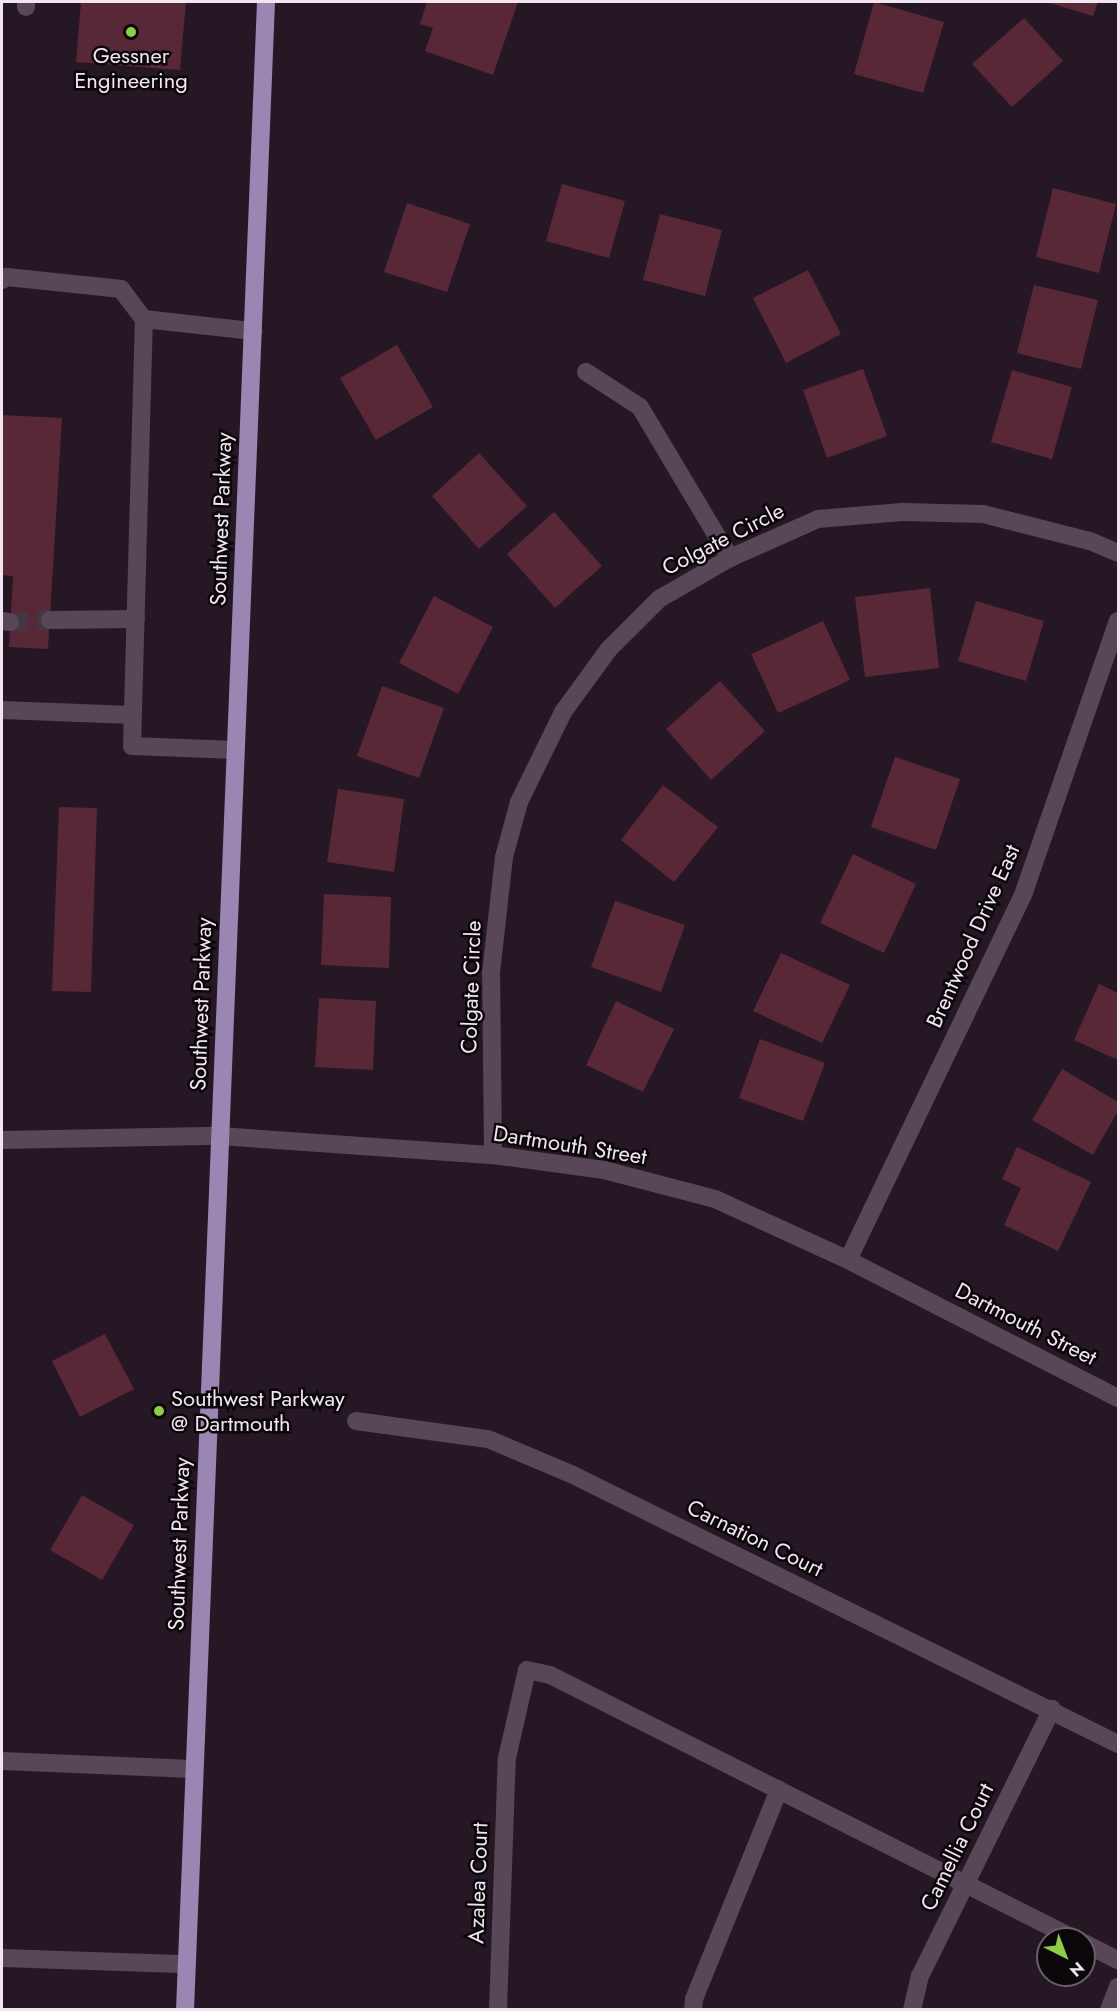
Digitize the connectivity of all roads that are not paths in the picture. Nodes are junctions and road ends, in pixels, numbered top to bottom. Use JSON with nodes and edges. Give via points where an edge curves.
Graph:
{"nodes":[{"id":1,"x":266,"y":2,"type":"edge"},
{"id":2,"x":2,"y":280,"type":"edge"},
{"id":3,"x":144,"y":320,"type":"junction"},
{"id":4,"x":253,"y":331,"type":"junction"},
{"id":5,"x":586,"y":372,"type":"dead end"},
{"id":6,"x":1119,"y":553,"type":"edge"},
{"id":7,"x":730,"y":558,"type":"junction"},
{"id":8,"x":136,"y":619,"type":"junction"},
{"id":9,"x":50,"y":620,"type":"tunnel mouth"},
{"id":10,"x":1119,"y":621,"type":"edge"},
{"id":11,"x":2,"y":710,"type":"edge"},
{"id":12,"x":132,"y":715,"type":"junction"},
{"id":13,"x":235,"y":750,"type":"junction"},
{"id":14,"x":219,"y":1136,"type":"junction"},
{"id":15,"x":2,"y":1140,"type":"edge"},
{"id":16,"x":493,"y":1155,"type":"junction"},
{"id":17,"x":848,"y":1260,"type":"junction"},
{"id":18,"x":1119,"y":1398,"type":"edge"},
{"id":19,"x":356,"y":1421,"type":"dead end"},
{"id":20,"x":1052,"y":1710,"type":"junction"},
{"id":21,"x":1119,"y":1744,"type":"edge"},
{"id":22,"x":2,"y":1761,"type":"edge"},
{"id":23,"x":193,"y":1769,"type":"junction"},
{"id":24,"x":779,"y":1790,"type":"junction"},
{"id":25,"x":965,"y":1884,"type":"junction"},
{"id":26,"x":1051,"y":1927,"type":"edge"},
{"id":27,"x":1096,"y":1949,"type":"edge"},
{"id":28,"x":2,"y":1958,"type":"edge"},
{"id":29,"x":1119,"y":1960,"type":"edge"},
{"id":30,"x":187,"y":1964,"type":"junction"},
{"id":31,"x":1119,"y":1987,"type":"edge"},
{"id":32,"x":185,"y":2010,"type":"edge"},
{"id":33,"x":498,"y":2010,"type":"edge"},
{"id":34,"x":693,"y":2010,"type":"edge"},
{"id":35,"x":912,"y":2010,"type":"edge"},
{"id":36,"x":1109,"y":2010,"type":"edge"}],
"edges":[{"from":1,"to":4,"type":"main road","name":"Southwest Parkway"},
{"from":2,"to":3,"type":"street","via":[[7,277],[121,289]]},
{"from":3,"to":4,"type":"street"},
{"from":3,"to":8,"type":"street"},
{"from":4,"to":13,"type":"main road","name":"Southwest Parkway"},
{"from":5,"to":7,"type":"street","via":[[640,407]]},
{"from":6,"to":7,"type":"street","name":"Colgate Circle","via":[[1090,541],[983,514],[902,512],[818,519]]},
{"from":7,"to":16,"type":"street","name":"Colgate Circle","via":[[659,599],[609,649],[563,712],[524,787],[504,857],[491,973]]},
{"from":8,"to":9,"type":"street"},
{"from":8,"to":12,"type":"street"},
{"from":10,"to":17,"type":"street","name":"Brentwood Drive East","via":[[1024,892]]},
{"from":11,"to":12,"type":"street"},
{"from":12,"to":13,"type":"street","via":[[132,746]]},
{"from":13,"to":14,"type":"main road","name":"Southwest Parkway"},
{"from":14,"to":15,"type":"street","name":"Dartmouth Street"},
{"from":14,"to":16,"type":"street","name":"Dartmouth Street"},
{"from":14,"to":23,"type":"main road","name":"Southwest Parkway"},
{"from":16,"to":17,"type":"street","name":"Dartmouth Street","via":[[604,1170],[715,1198]]},
{"from":17,"to":18,"type":"street","name":"Dartmouth Street"},
{"from":19,"to":20,"type":"street","name":"Carnation Court","via":[[488,1439],[571,1474]]},
{"from":20,"to":21,"type":"street","name":"Carnation Court"},
{"from":20,"to":25,"type":"street","name":"Camellia Court"},
{"from":22,"to":23,"type":"street"},
{"from":23,"to":30,"type":"main road","name":"Southwest Parkway"},
{"from":24,"to":25,"type":"street"},
{"from":24,"to":33,"type":"street","name":"Azalea Court","via":[[550,1675],[527,1670],[507,1758]]},
{"from":24,"to":34,"type":"street","via":[[694,1999]]},
{"from":25,"to":26,"type":"street"},
{"from":25,"to":35,"type":"street","name":"Camellia Court","via":[[920,1976]]},
{"from":27,"to":29,"type":"street"},
{"from":28,"to":30,"type":"street"},
{"from":30,"to":32,"type":"main road","name":"Southwest Parkway"},
{"from":31,"to":36,"type":"street"}]}
